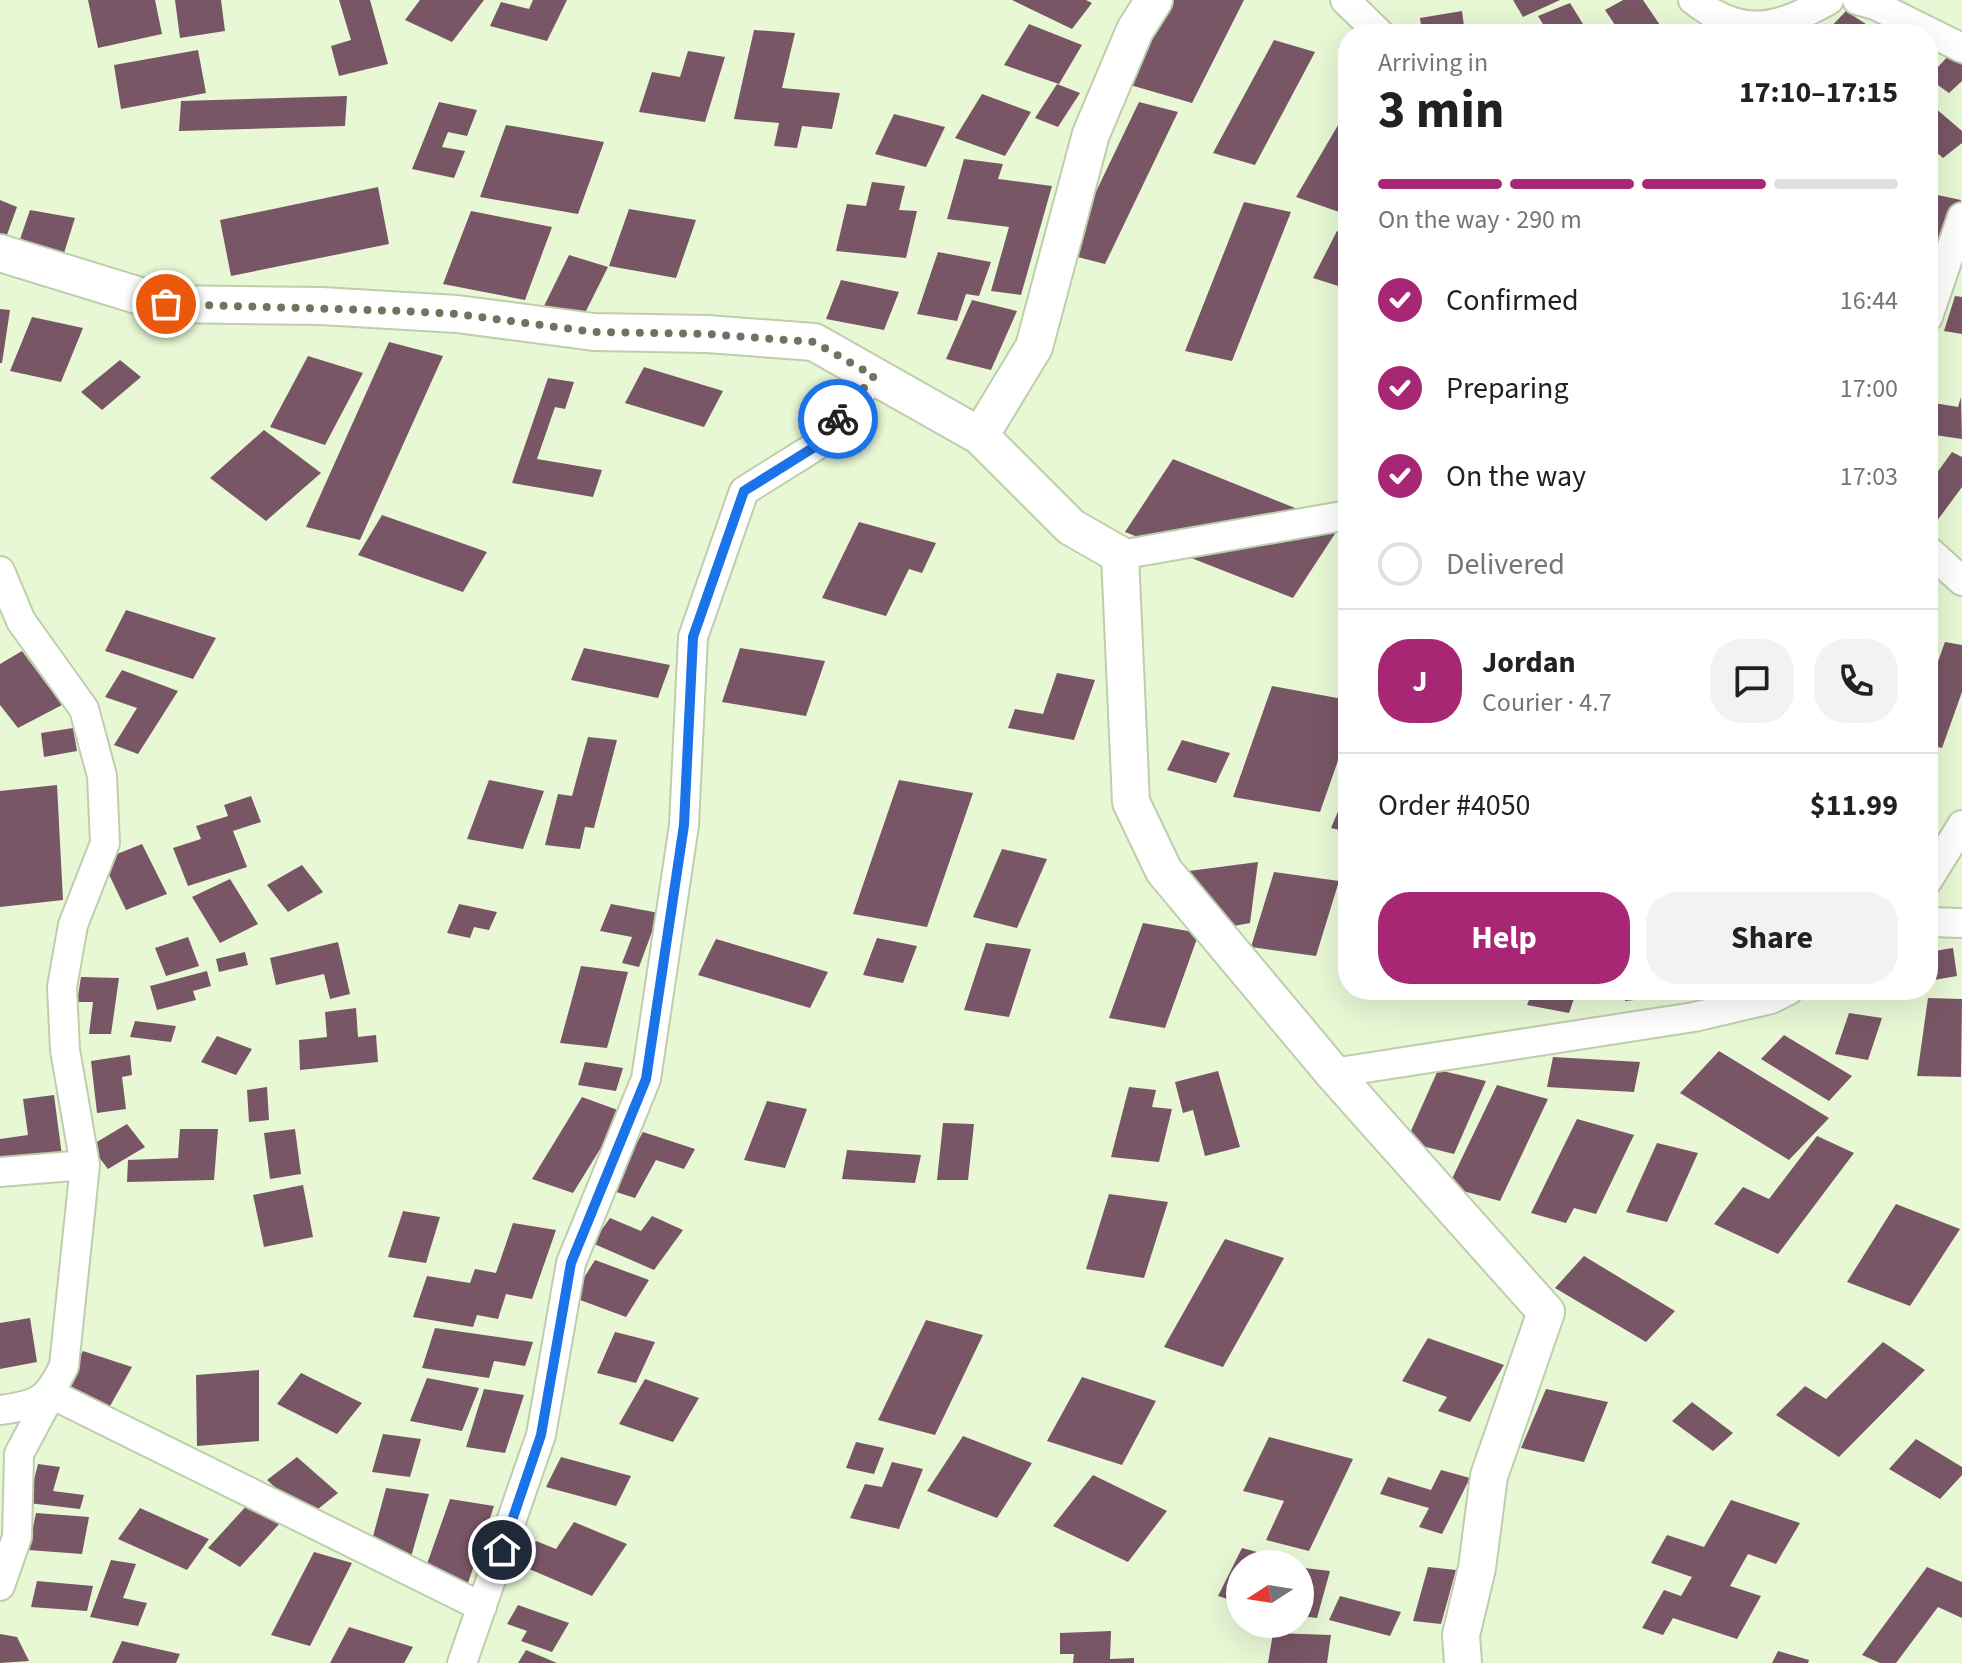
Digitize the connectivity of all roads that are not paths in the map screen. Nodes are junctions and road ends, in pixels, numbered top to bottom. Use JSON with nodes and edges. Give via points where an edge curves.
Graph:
{"nodes":[{"id":1,"x":1154,"y":0,"type":"edge"},
{"id":2,"x":1345,"y":0,"type":"edge"},
{"id":3,"x":1693,"y":0,"type":"edge"},
{"id":4,"x":1829,"y":0,"type":"edge"},
{"id":5,"x":1857,"y":0,"type":"edge"},
{"id":6,"x":1370,"y":24,"type":"edge"},
{"id":7,"x":1750,"y":24,"type":"edge"},
{"id":8,"x":1773,"y":24,"type":"edge"},
{"id":9,"x":1913,"y":24,"type":"edge"},
{"id":10,"x":1938,"y":36,"type":"edge"},
{"id":11,"x":1962,"y":48,"type":"edge"},
{"id":12,"x":1962,"y":217,"type":"edge"},
{"id":13,"x":0,"y":253,"type":"edge"},
{"id":14,"x":1938,"y":288,"type":"edge"},
{"id":15,"x":874,"y":376,"type":"junction"},
{"id":16,"x":980,"y":436,"type":"junction"},
{"id":17,"x":1338,"y":517,"type":"edge"},
{"id":18,"x":1120,"y":555,"type":"junction"},
{"id":19,"x":1938,"y":559,"type":"edge"},
{"id":20,"x":0,"y":571,"type":"edge"},
{"id":21,"x":1962,"y":581,"type":"edge"},
{"id":22,"x":1962,"y":825,"type":"edge"},
{"id":23,"x":1938,"y":864,"type":"edge"},
{"id":24,"x":1938,"y":922,"type":"edge"},
{"id":25,"x":1962,"y":923,"type":"edge"},
{"id":26,"x":1767,"y":1000,"type":"edge"},
{"id":27,"x":1333,"y":1073,"type":"junction"},
{"id":28,"x":85,"y":1165,"type":"junction"},
{"id":29,"x":0,"y":1172,"type":"edge"},
{"id":30,"x":51,"y":1394,"type":"junction"},
{"id":31,"x":0,"y":1410,"type":"edge"},
{"id":32,"x":0,"y":1586,"type":"edge"},
{"id":33,"x":482,"y":1607,"type":"junction"},
{"id":34,"x":462,"y":1663,"type":"edge"},
{"id":35,"x":1463,"y":1663,"type":"edge"}],
"edges":[{"from":1,"to":16,"type":"street","via":[[1135,30],[1091,134],[1034,347]]},
{"from":2,"to":6,"type":"street"},
{"from":3,"to":7,"type":"street","via":[[1716,17]]},
{"from":4,"to":8,"type":"street"},
{"from":5,"to":9,"type":"street"},
{"from":10,"to":11,"type":"street"},
{"from":12,"to":14,"type":"street"},
{"from":13,"to":15,"type":"street","via":[[166,304],[427,312],[594,332],[814,342]]},
{"from":15,"to":16,"type":"street"},
{"from":15,"to":33,"type":"street","via":[[816,446],[744,491],[693,637],[684,825],[646,1079],[571,1263],[541,1435]]},
{"from":16,"to":18,"type":"street","via":[[1071,527]]},
{"from":17,"to":18,"type":"street"},
{"from":18,"to":27,"type":"street","via":[[1131,802],[1164,871]]},
{"from":19,"to":21,"type":"street"},
{"from":20,"to":28,"type":"street","via":[[21,621],[84,709],[102,776],[105,843],[73,925],[62,987],[65,1050]]},
{"from":22,"to":23,"type":"street"},
{"from":24,"to":25,"type":"street"},
{"from":26,"to":27,"type":"street","via":[[1694,1017]]},
{"from":27,"to":35,"type":"street","via":[[1546,1312],[1489,1476],[1477,1568],[1461,1635]]},
{"from":28,"to":29,"type":"street"},
{"from":28,"to":30,"type":"street","via":[[64,1366]]},
{"from":30,"to":31,"type":"street","via":[[27,1407]]},
{"from":30,"to":32,"type":"street","via":[[19,1454],[17,1537]]},
{"from":30,"to":33,"type":"street"},
{"from":33,"to":34,"type":"street"}]}
